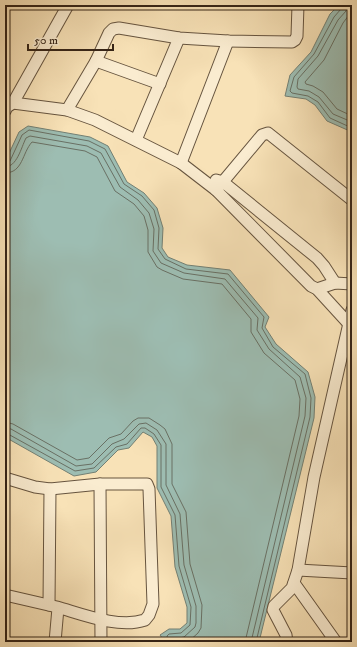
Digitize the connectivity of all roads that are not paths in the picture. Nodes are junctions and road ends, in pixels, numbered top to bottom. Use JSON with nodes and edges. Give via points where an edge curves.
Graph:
{"nodes":[{"id":1,"x":68,"y":5,"type":"edge"},
{"id":2,"x":298,"y":5,"type":"edge"},
{"id":3,"x":179,"y":38,"type":"junction"},
{"id":4,"x":228,"y":41,"type":"junction"},
{"id":5,"x":96,"y":61,"type":"junction"},
{"id":6,"x":160,"y":84,"type":"junction"},
{"id":7,"x":13,"y":103,"type":"junction"},
{"id":8,"x":67,"y":110,"type":"junction"},
{"id":9,"x":5,"y":111,"type":"edge"},
{"id":10,"x":136,"y":140,"type":"junction"},
{"id":11,"x":181,"y":163,"type":"junction"},
{"id":12,"x":220,"y":186,"type":"junction"},
{"id":13,"x":352,"y":200,"type":"edge"},
{"id":14,"x":336,"y":283,"type":"junction"},
{"id":15,"x":352,"y":284,"type":"edge"},
{"id":16,"x":317,"y":289,"type":"junction"},
{"id":17,"x":352,"y":310,"type":"edge"},
{"id":18,"x":349,"y":324,"type":"junction"},
{"id":19,"x":5,"y":478,"type":"edge"},
{"id":20,"x":100,"y":484,"type":"junction"},
{"id":21,"x":50,"y":489,"type":"junction"},
{"id":22,"x":298,"y":570,"type":"junction"},
{"id":23,"x":352,"y":573,"type":"edge"},
{"id":24,"x":294,"y":583,"type":"junction"},
{"id":25,"x":5,"y":595,"type":"edge"},
{"id":26,"x":53,"y":606,"type":"junction"},
{"id":27,"x":101,"y":620,"type":"junction"},
{"id":28,"x":55,"y":642,"type":"edge"},
{"id":29,"x":101,"y":642,"type":"edge"},
{"id":30,"x":287,"y":642,"type":"edge"},
{"id":31,"x":336,"y":642,"type":"edge"}],
"edges":[{"from":1,"to":7,"type":"street"},
{"from":2,"to":4,"type":"street","via":[[295,40],[292,42]]},
{"from":3,"to":4,"type":"street"},
{"from":3,"to":5,"type":"street","via":[[113,29]]},
{"from":3,"to":6,"type":"street"},
{"from":4,"to":11,"type":"street"},
{"from":5,"to":6,"type":"street"},
{"from":5,"to":8,"type":"street"},
{"from":6,"to":10,"type":"street"},
{"from":7,"to":8,"type":"street"},
{"from":7,"to":9,"type":"street"},
{"from":8,"to":10,"type":"street"},
{"from":10,"to":11,"type":"street"},
{"from":11,"to":12,"type":"street"},
{"from":12,"to":13,"type":"street","via":[[262,135],[268,133]]},
{"from":12,"to":14,"type":"street","via":[[317,258]]},
{"from":12,"to":16,"type":"street","via":[[311,286]]},
{"from":14,"to":15,"type":"street"},
{"from":14,"to":16,"type":"street"},
{"from":16,"to":18,"type":"street"},
{"from":17,"to":18,"type":"street"},
{"from":18,"to":22,"type":"street","via":[[314,477]]},
{"from":19,"to":21,"type":"street"},
{"from":20,"to":21,"type":"street"},
{"from":20,"to":27,"type":"street"},
{"from":20,"to":27,"type":"street","via":[[146,484],[149,489],[153,604],[149,615],[139,622]]},
{"from":21,"to":26,"type":"street"},
{"from":22,"to":23,"type":"street"},
{"from":22,"to":24,"type":"street"},
{"from":24,"to":30,"type":"street","via":[[273,610]]},
{"from":24,"to":31,"type":"street"},
{"from":25,"to":26,"type":"street"},
{"from":26,"to":27,"type":"street"},
{"from":26,"to":28,"type":"street"},
{"from":27,"to":29,"type":"street"}]}
